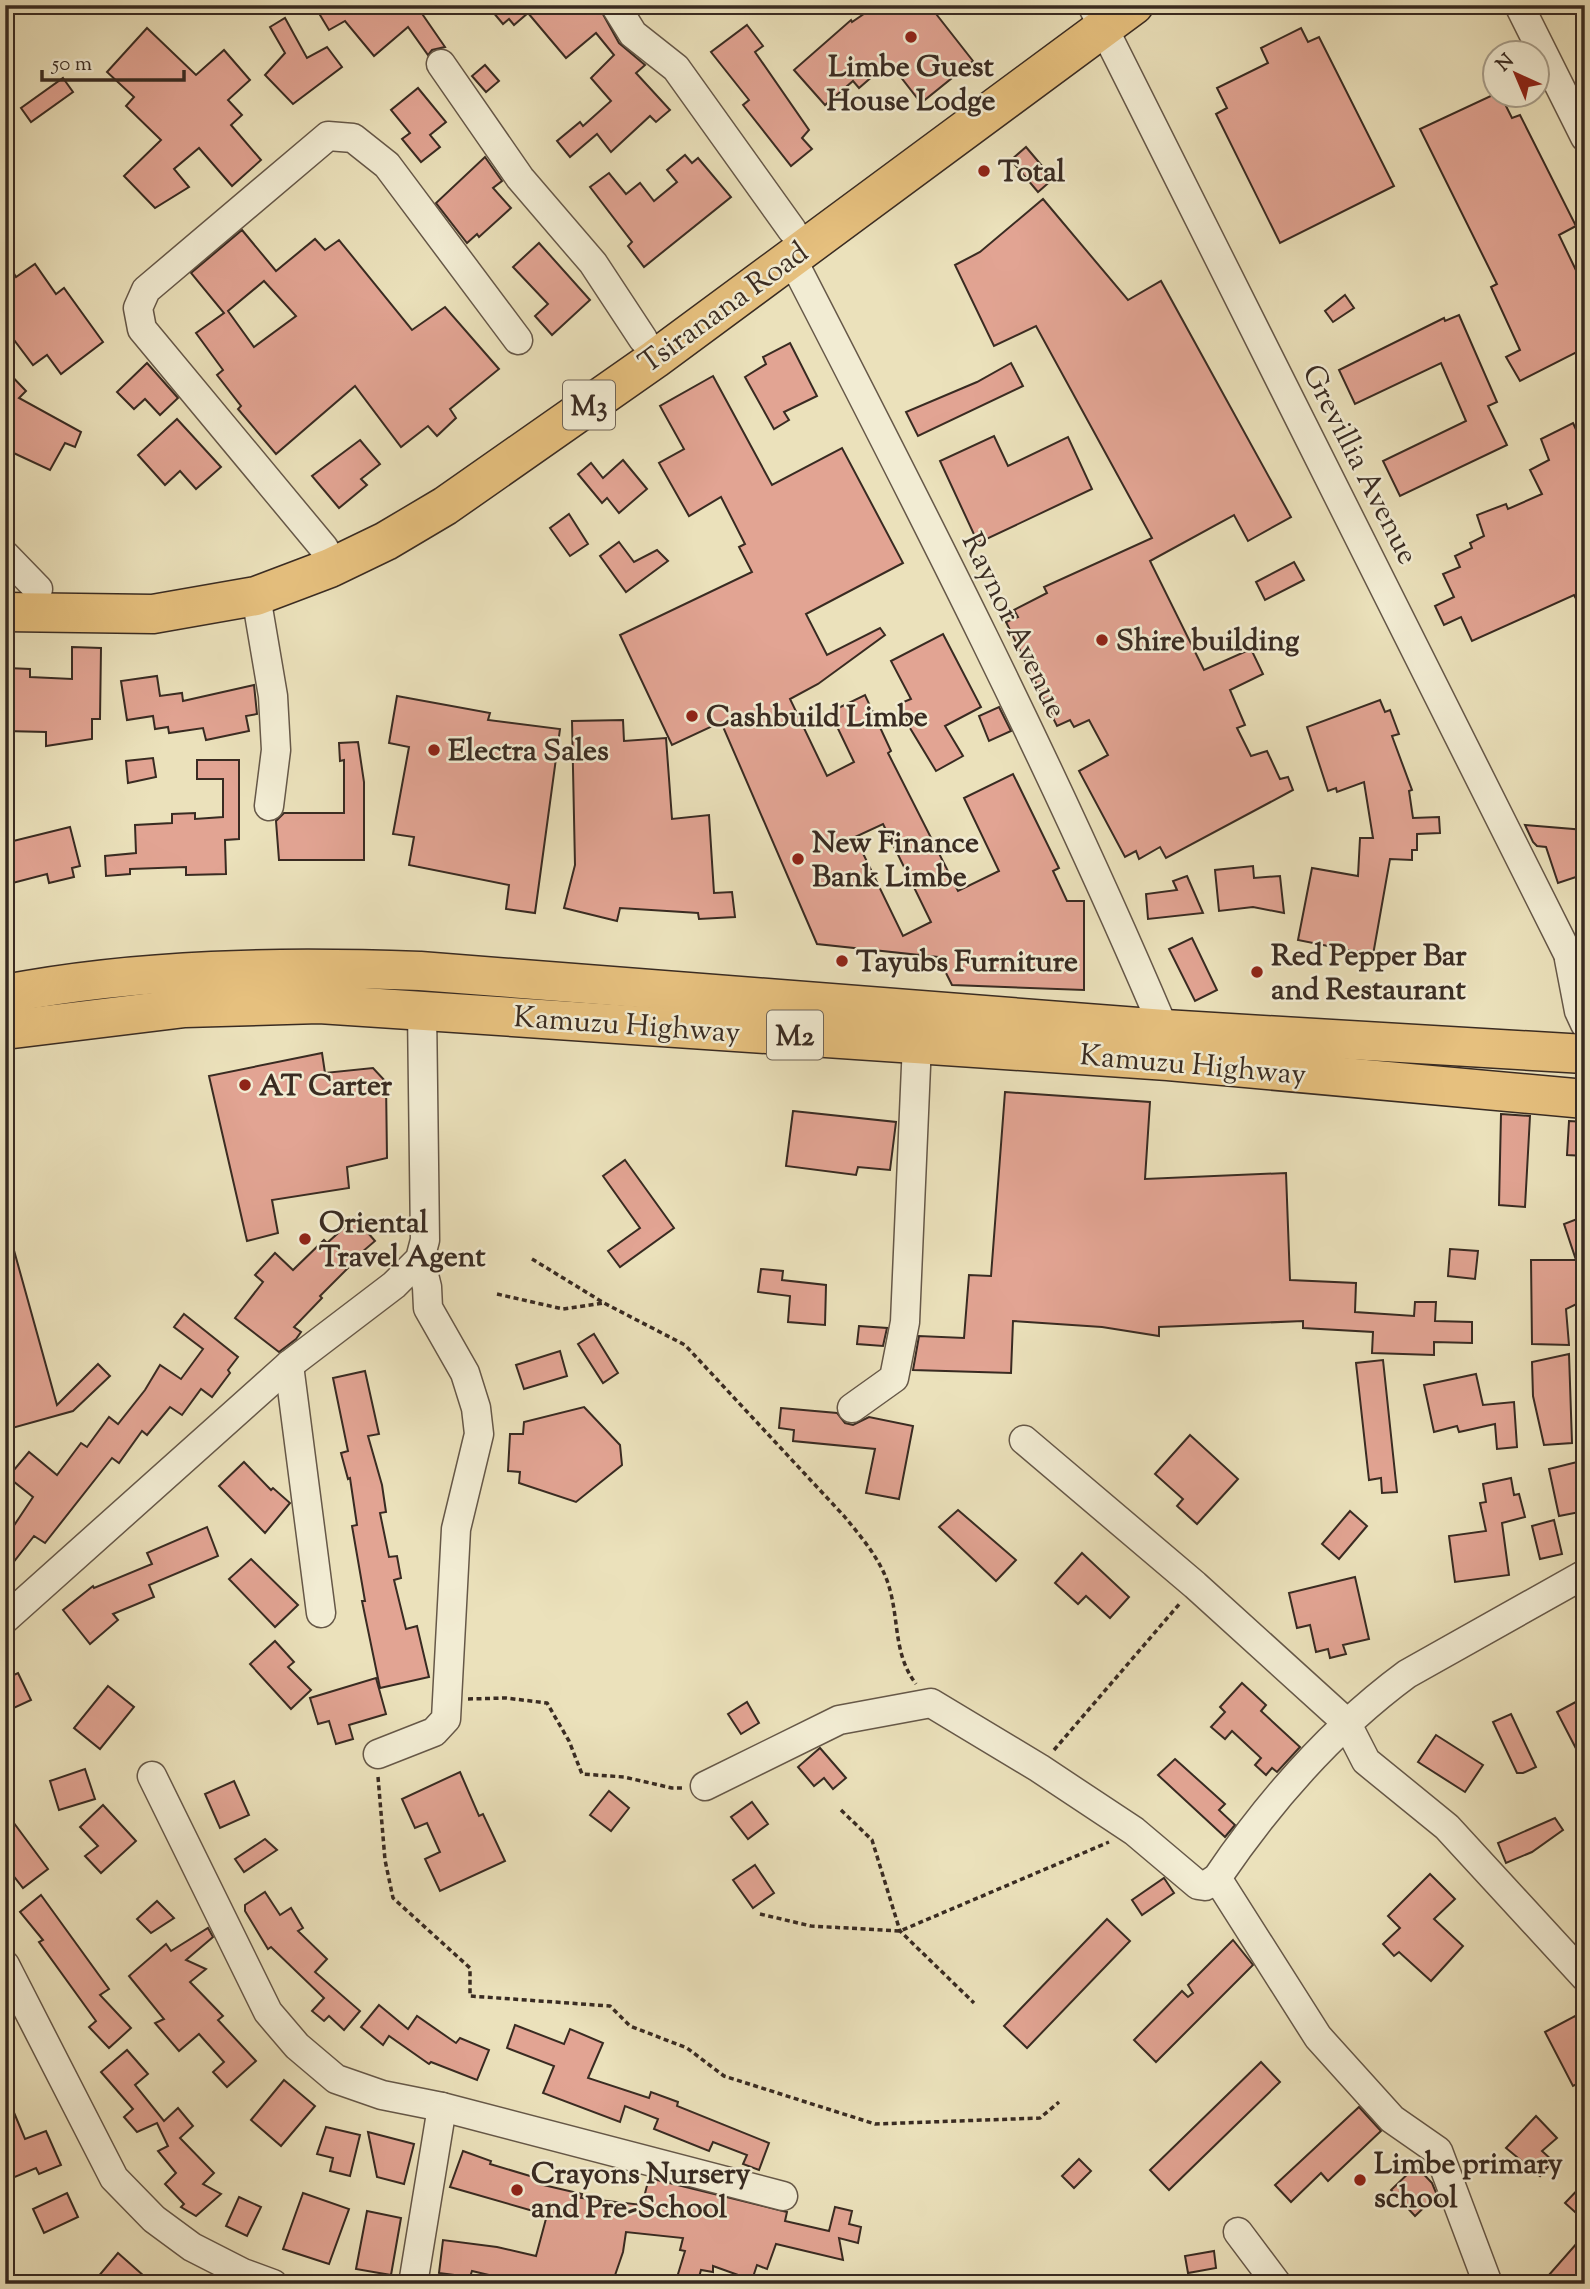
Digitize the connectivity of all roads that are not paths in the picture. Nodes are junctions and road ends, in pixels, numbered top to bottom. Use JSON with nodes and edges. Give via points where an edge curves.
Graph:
{"nodes":[{"id":1,"x":615,"y":5,"type":"edge"},
{"id":2,"x":1134,"y":5,"type":"edge"},
{"id":3,"x":1519,"y":5,"type":"edge"},
{"id":4,"x":1095,"y":12,"type":"edge"},
{"id":5,"x":441,"y":64,"type":"dead end"},
{"id":6,"x":1585,"y":137,"type":"edge"},
{"id":7,"x":791,"y":243,"type":"junction"},
{"id":8,"x":643,"y":339,"type":"junction"},
{"id":9,"x":518,"y":340,"type":"dead end"},
{"id":10,"x":324,"y":548,"type":"junction"},
{"id":11,"x":5,"y":555,"type":"edge"},
{"id":12,"x":22,"y":588,"type":"edge"},
{"id":13,"x":256,"y":597,"type":"junction"},
{"id":14,"x":5,"y":612,"type":"edge"},
{"id":15,"x":269,"y":806,"type":"dead end"},
{"id":16,"x":1570,"y":941,"type":"edge"},
{"id":17,"x":1585,"y":977,"type":"edge"},
{"id":18,"x":5,"y":994,"type":"edge"},
{"id":19,"x":422,"y":1010,"type":"junction"},
{"id":20,"x":1585,"y":1024,"type":"edge"},
{"id":21,"x":1164,"y":1029,"type":"junction"},
{"id":22,"x":5,"y":1030,"type":"edge"},
{"id":23,"x":917,"y":1042,"type":"junction"},
{"id":24,"x":1585,"y":1055,"type":"edge"},
{"id":25,"x":1585,"y":1098,"type":"edge"},
{"id":26,"x":420,"y":1259,"type":"junction"},
{"id":27,"x":289,"y":1365,"type":"junction"},
{"id":28,"x":852,"y":1408,"type":"dead end"},
{"id":29,"x":1024,"y":1440,"type":"dead end"},
{"id":30,"x":1585,"y":1574,"type":"edge"},
{"id":31,"x":321,"y":1613,"type":"dead end"},
{"id":32,"x":5,"y":1619,"type":"edge"},
{"id":33,"x":1346,"y":1722,"type":"junction"},
{"id":34,"x":378,"y":1754,"type":"road end"},
{"id":35,"x":152,"y":1776,"type":"dead end"},
{"id":36,"x":705,"y":1786,"type":"road end"},
{"id":37,"x":1217,"y":1878,"type":"junction"},
{"id":38,"x":5,"y":1965,"type":"edge"},
{"id":39,"x":1585,"y":1976,"type":"edge"},
{"id":40,"x":442,"y":2107,"type":"junction"},
{"id":41,"x":783,"y":2196,"type":"dead end"},
{"id":42,"x":1238,"y":2232,"type":"dead end"},
{"id":43,"x":272,"y":2284,"type":"edge"},
{"id":44,"x":413,"y":2284,"type":"edge"},
{"id":45,"x":1277,"y":2284,"type":"edge"},
{"id":46,"x":1488,"y":2284,"type":"edge"}],
"edges":[{"from":1,"to":7,"type":"street","name":"Raynor Avenue","via":[[633,34],[676,68]]},
{"from":2,"to":4,"type":"highway","name":"Tsiranana Road","number":"M3"},
{"from":3,"to":6,"type":"street"},
{"from":4,"to":7,"type":"highway","name":"Tsiranana Road","number":"M3"},
{"from":4,"to":16,"type":"street","name":"Grevillia Avenue"},
{"from":5,"to":8,"type":"street","via":[[520,178],[620,299]]},
{"from":7,"to":8,"type":"highway","name":"Tsiranana Road","number":"M3"},
{"from":7,"to":13,"type":"highway","name":"Tsiranana Road","number":"M3","via":[[655,359],[445,506],[375,547]]},
{"from":7,"to":21,"type":"street","name":"Raynor Avenue","via":[[957,578]]},
{"from":8,"to":10,"type":"highway","name":"Tsiranana Road","number":"M3","via":[[422,493]]},
{"from":9,"to":10,"type":"street","via":[[387,166],[353,138],[328,136],[146,290],[138,308],[142,328]]},
{"from":10,"to":12,"type":"highway","name":"Tsiranana Road","number":"M3","via":[[199,585],[138,593]]},
{"from":11,"to":12,"type":"street"},
{"from":13,"to":14,"type":"highway","name":"Tsiranana Road","number":"M3","via":[[153,614]]},
{"from":13,"to":15,"type":"street","via":[[273,696],[276,751]]},
{"from":16,"to":17,"type":"street","name":"Grevillia Avenue"},
{"from":16,"to":20,"type":"street","name":"Grevillia Avenue","via":[[1579,1011]]},
{"from":18,"to":21,"type":"highway","name":"Kamuzu Highway","number":"M2","via":[[183,972],[320,967]]},
{"from":19,"to":22,"type":"highway","name":"Kamuzu Highway","number":"M2","via":[[319,1004],[185,1008]]},
{"from":19,"to":23,"type":"highway","name":"Kamuzu Highway","number":"M2"},
{"from":19,"to":26,"type":"street","via":[[425,1240]]},
{"from":21,"to":24,"type":"highway","name":"Kamuzu Highway","number":"M2"},
{"from":23,"to":25,"type":"highway","name":"Kamuzu Highway","number":"M2"},
{"from":23,"to":28,"type":"street","via":[[905,1322],[894,1378]]},
{"from":26,"to":27,"type":"street","via":[[394,1285]]},
{"from":26,"to":34,"type":"street","via":[[428,1308],[465,1373],[478,1434],[456,1529],[446,1719],[434,1732]]},
{"from":27,"to":31,"type":"street"},
{"from":27,"to":32,"type":"street"},
{"from":29,"to":33,"type":"street","via":[[1195,1585]]},
{"from":30,"to":33,"type":"street","via":[[1407,1674]]},
{"from":33,"to":37,"type":"street","via":[[1291,1781]]},
{"from":33,"to":39,"type":"street","via":[[1366,1761],[1447,1827]]},
{"from":35,"to":40,"type":"street","via":[[268,2012],[337,2079],[382,2095]]},
{"from":36,"to":37,"type":"street","via":[[839,1720],[931,1703],[1134,1831],[1198,1885]]},
{"from":37,"to":46,"type":"street","via":[[1318,2037],[1392,2119],[1438,2151]]},
{"from":38,"to":43,"type":"street","via":[[114,2178],[153,2219],[192,2247]]},
{"from":40,"to":41,"type":"street"},
{"from":40,"to":44,"type":"street"},
{"from":42,"to":45,"type":"street"}]}
